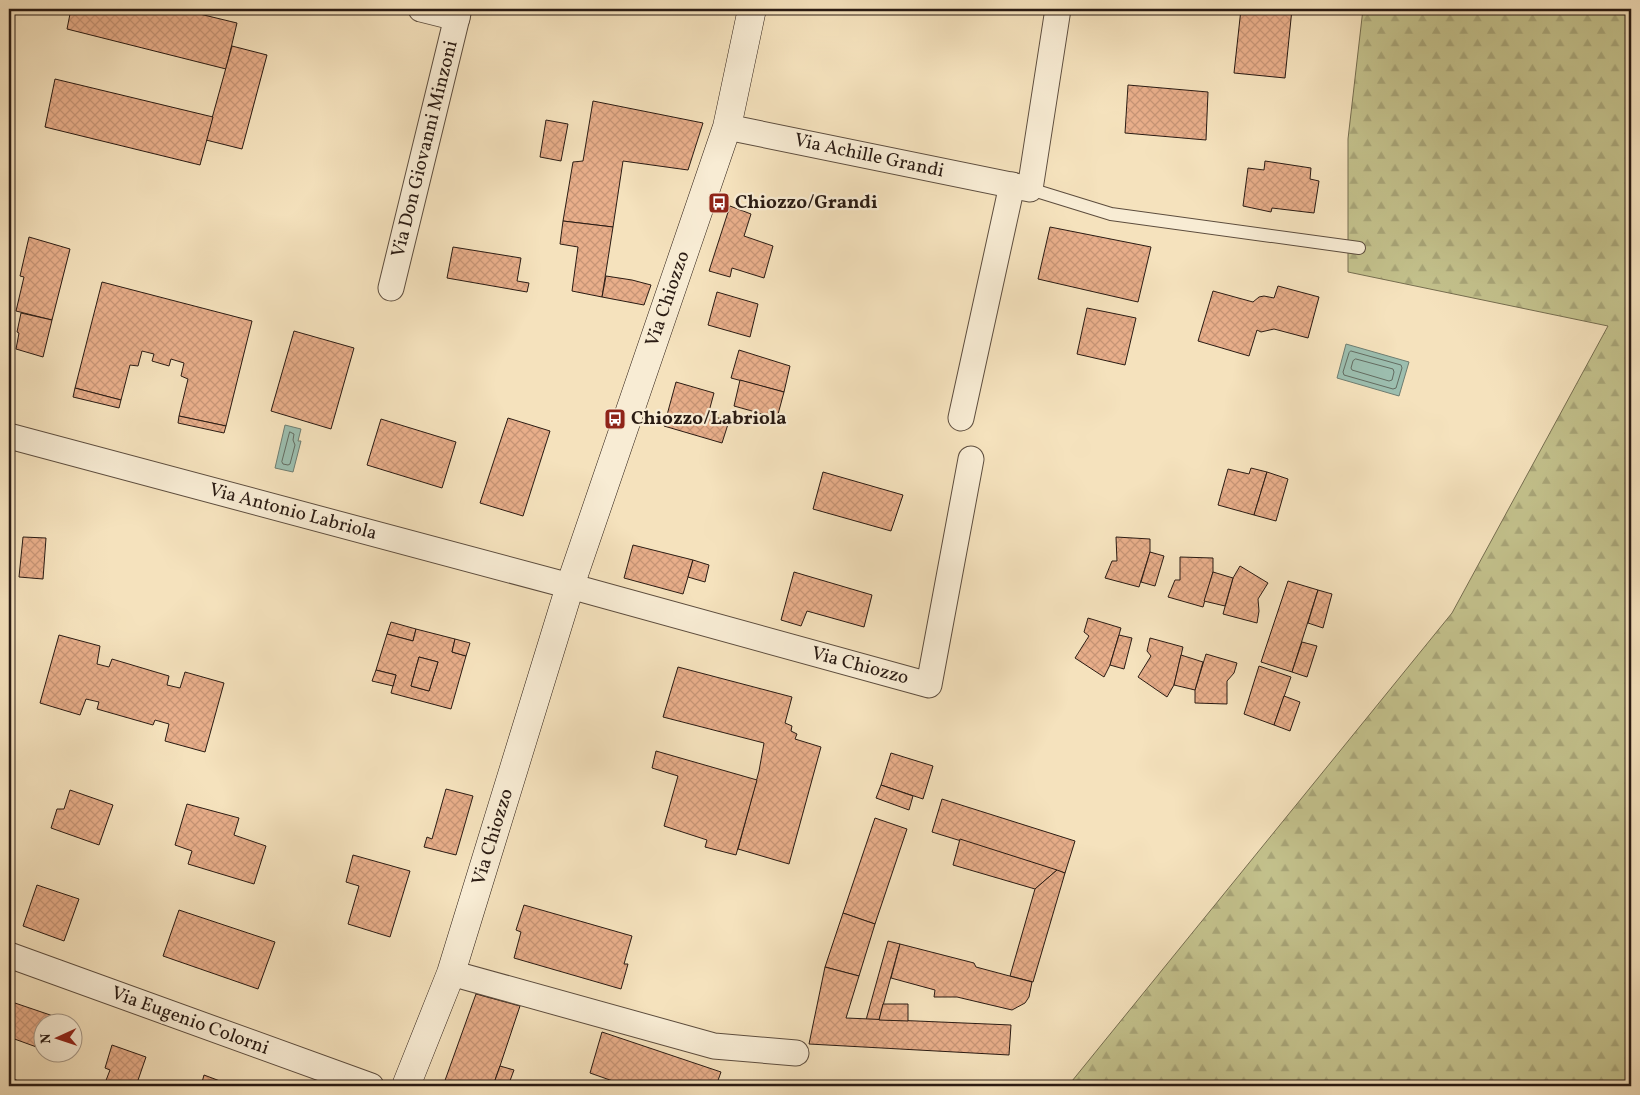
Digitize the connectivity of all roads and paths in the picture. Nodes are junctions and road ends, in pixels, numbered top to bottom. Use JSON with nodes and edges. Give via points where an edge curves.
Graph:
{"nodes":[{"id":1,"x":421,"y":9,"type":"edge"},
{"id":2,"x":752,"y":9,"type":"edge"},
{"id":3,"x":1058,"y":9,"type":"edge"},
{"id":4,"x":458,"y":14,"type":"edge"},
{"id":5,"x":727,"y":127,"type":"junction"},
{"id":6,"x":1021,"y":187,"type":"junction"},
{"id":7,"x":1359,"y":248,"type":"dead end"},
{"id":8,"x":391,"y":288,"type":"dead end"},
{"id":9,"x":961,"y":418,"type":"dead end"},
{"id":10,"x":13,"y":437,"type":"edge"},
{"id":11,"x":971,"y":459,"type":"dead end"},
{"id":12,"x":570,"y":586,"type":"junction"},
{"id":13,"x":9,"y":955,"type":"edge"},
{"id":14,"x":451,"y":973,"type":"junction"},
{"id":15,"x":796,"y":1053,"type":"dead end"},
{"id":16,"x":371,"y":1086,"type":"edge"},
{"id":17,"x":406,"y":1086,"type":"edge"}],
"edges":[{"from":1,"to":4,"type":"street"},
{"from":2,"to":5,"type":"street","name":"Via Chiozzo"},
{"from":3,"to":6,"type":"street"},
{"from":4,"to":8,"type":"street","name":"Via Don Giovanni Minzoni"},
{"from":5,"to":6,"type":"street","name":"Via Achille Grandi"},
{"from":5,"to":12,"type":"street","name":"Via Chiozzo"},
{"from":6,"to":7,"type":"lane","via":[[1111,214]]},
{"from":6,"to":9,"type":"street"},
{"from":10,"to":12,"type":"street","name":"Via Antonio Labriola"},
{"from":11,"to":12,"type":"street","name":"Via Chiozzo","via":[[929,685]]},
{"from":12,"to":14,"type":"street","name":"Via Chiozzo"},
{"from":13,"to":16,"type":"street","name":"Via Eugenio Colorni"},
{"from":14,"to":15,"type":"street","via":[[714,1046]]},
{"from":14,"to":17,"type":"street","name":"Via Chiozzo"}]}
